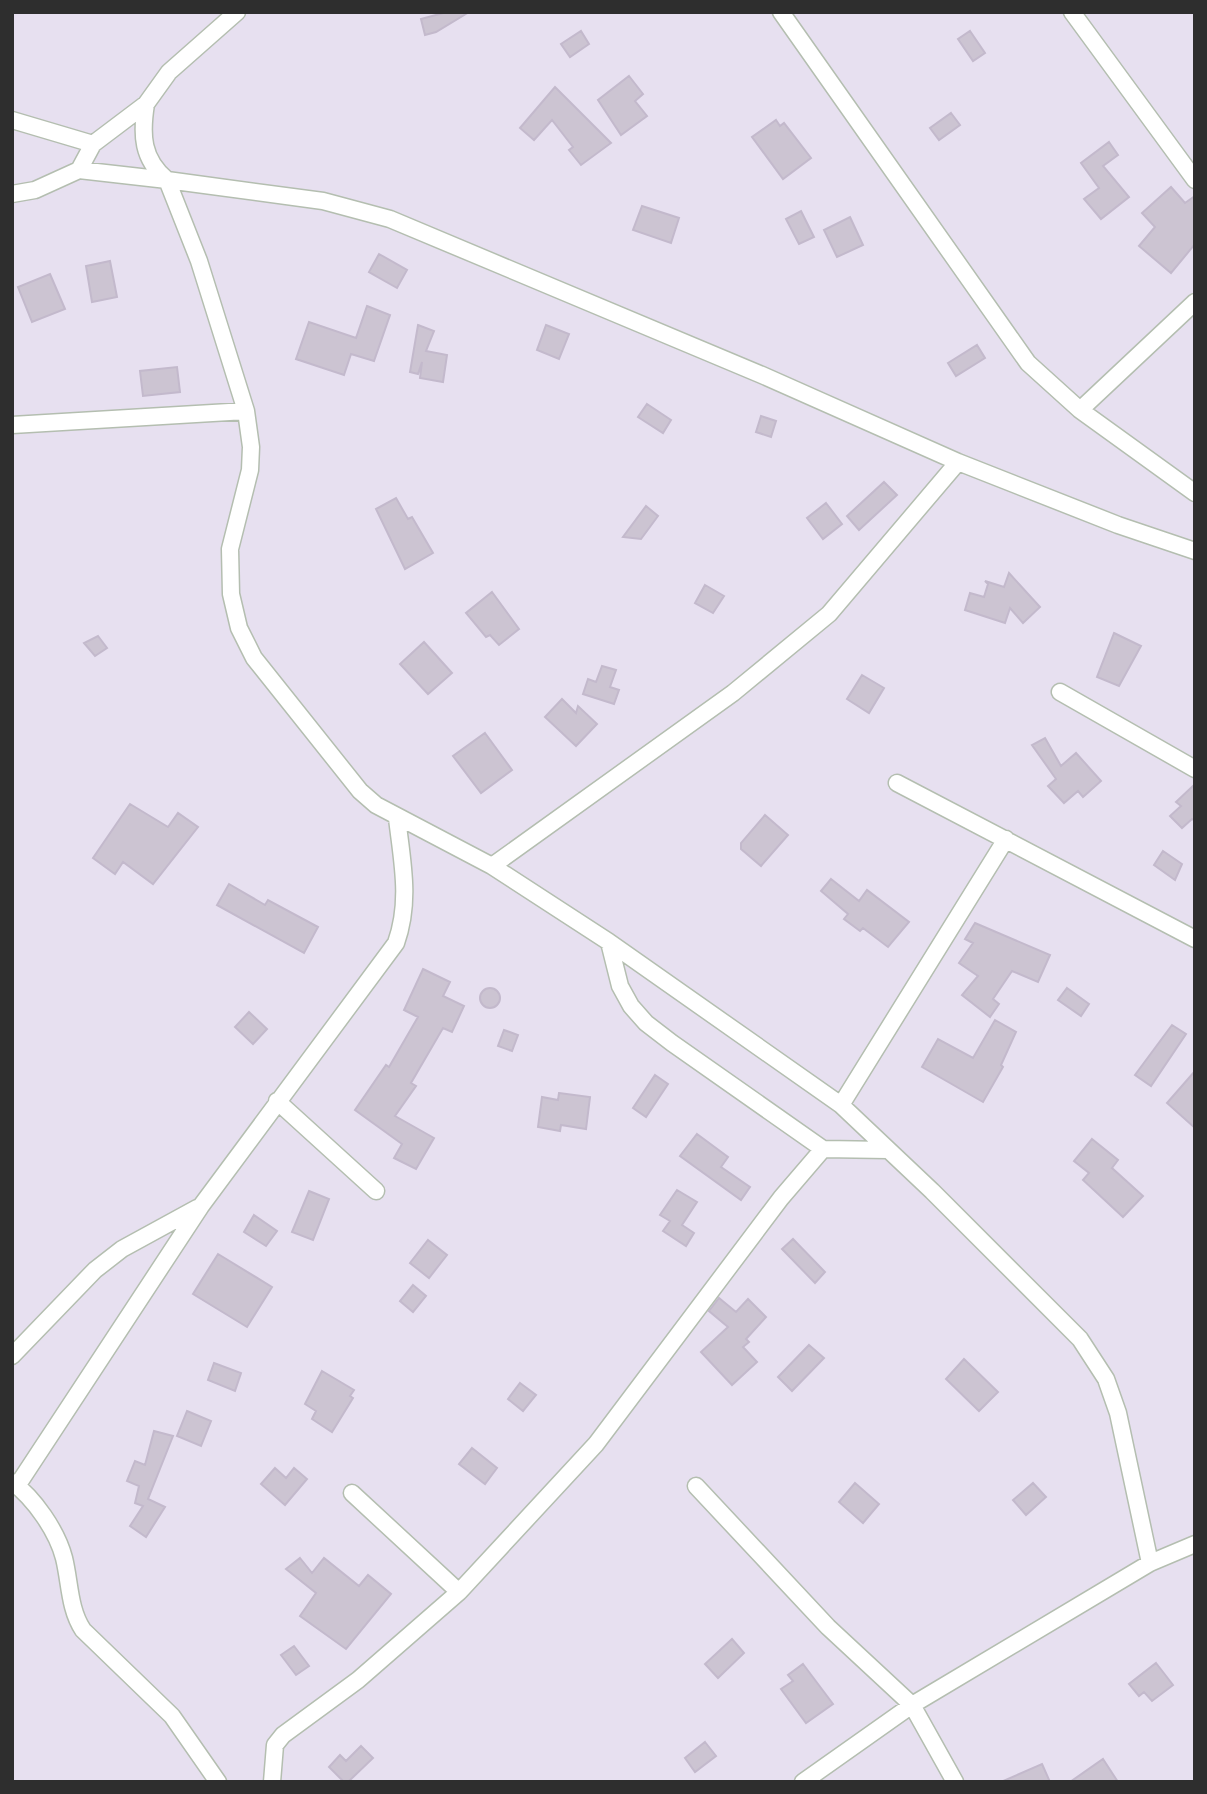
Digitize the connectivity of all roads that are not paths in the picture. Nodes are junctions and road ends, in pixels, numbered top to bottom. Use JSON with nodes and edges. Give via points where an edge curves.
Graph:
{"nodes":[{"id":1,"x":237,"y":12,"type":"edge"},
{"id":2,"x":781,"y":12,"type":"edge"},
{"id":3,"x":1072,"y":12,"type":"edge"},
{"id":4,"x":146,"y":104,"type":"junction"},
{"id":5,"x":12,"y":120,"type":"edge"},
{"id":6,"x":93,"y":144,"type":"junction"},
{"id":7,"x":79,"y":170,"type":"junction"},
{"id":8,"x":167,"y":180,"type":"junction"},
{"id":9,"x":1195,"y":180,"type":"edge"},
{"id":10,"x":12,"y":194,"type":"edge"},
{"id":11,"x":1195,"y":302,"type":"edge"},
{"id":12,"x":1080,"y":410,"type":"junction"},
{"id":13,"x":246,"y":411,"type":"junction"},
{"id":14,"x":12,"y":425,"type":"edge"},
{"id":15,"x":958,"y":462,"type":"junction"},
{"id":16,"x":1195,"y":493,"type":"edge"},
{"id":17,"x":1195,"y":551,"type":"edge"},
{"id":18,"x":1060,"y":692,"type":"dead end"},
{"id":19,"x":1195,"y":769,"type":"edge"},
{"id":20,"x":897,"y":783,"type":"dead end"},
{"id":21,"x":397,"y":818,"type":"junction"},
{"id":22,"x":1006,"y":839,"type":"junction"},
{"id":23,"x":492,"y":866,"type":"junction"},
{"id":24,"x":1195,"y":939,"type":"edge"},
{"id":25,"x":609,"y":942,"type":"junction"},
{"id":26,"x":277,"y":1101,"type":"junction"},
{"id":27,"x":841,"y":1105,"type":"junction"},
{"id":28,"x":823,"y":1149,"type":"junction"},
{"id":29,"x":888,"y":1150,"type":"junction"},
{"id":30,"x":376,"y":1191,"type":"dead end"},
{"id":31,"x":201,"y":1206,"type":"junction"},
{"id":32,"x":12,"y":1356,"type":"edge"},
{"id":33,"x":15,"y":1484,"type":"edge"},
{"id":34,"x":696,"y":1486,"type":"dead end"},
{"id":35,"x":352,"y":1493,"type":"dead end"},
{"id":36,"x":1195,"y":1544,"type":"edge"},
{"id":37,"x":1150,"y":1563,"type":"junction"},
{"id":38,"x":459,"y":1592,"type":"junction"},
{"id":39,"x":912,"y":1706,"type":"junction"},
{"id":40,"x":218,"y":1782,"type":"edge"},
{"id":41,"x":272,"y":1782,"type":"edge"},
{"id":42,"x":803,"y":1782,"type":"edge"},
{"id":43,"x":955,"y":1782,"type":"edge"}],
"edges":[{"from":1,"to":4,"type":"street","via":[[169,72]]},
{"from":2,"to":12,"type":"street","via":[[1028,363]]},
{"from":3,"to":9,"type":"street"},
{"from":4,"to":6,"type":"street"},
{"from":4,"to":8,"type":"street","via":[[142,126],[145,150],[154,169]]},
{"from":5,"to":6,"type":"street"},
{"from":6,"to":7,"type":"street"},
{"from":7,"to":8,"type":"street"},
{"from":7,"to":10,"type":"street","via":[[35,190]]},
{"from":8,"to":13,"type":"street"},
{"from":8,"to":15,"type":"street","via":[[323,201],[390,219]]},
{"from":11,"to":12,"type":"street"},
{"from":12,"to":16,"type":"street"},
{"from":13,"to":14,"type":"street"},
{"from":13,"to":21,"type":"street","via":[[250,470],[230,549],[231,594],[239,628],[254,658],[360,791]]},
{"from":15,"to":17,"type":"street"},
{"from":15,"to":23,"type":"street","via":[[829,614],[733,693]]},
{"from":18,"to":19,"type":"street"},
{"from":20,"to":22,"type":"street"},
{"from":21,"to":23,"type":"street"},
{"from":21,"to":26,"type":"street","via":[[406,895],[405,918],[396,943]]},
{"from":22,"to":24,"type":"street"},
{"from":22,"to":27,"type":"street"},
{"from":23,"to":25,"type":"street"},
{"from":25,"to":27,"type":"street"},
{"from":25,"to":28,"type":"street","via":[[620,986],[646,1023]]},
{"from":26,"to":30,"type":"street"},
{"from":26,"to":31,"type":"street"},
{"from":27,"to":29,"type":"street"},
{"from":28,"to":29,"type":"street"},
{"from":28,"to":38,"type":"street","via":[[596,1444]]},
{"from":29,"to":37,"type":"street","via":[[1080,1339],[1106,1379],[1118,1413]]},
{"from":31,"to":32,"type":"street","via":[[122,1249],[95,1270]]},
{"from":31,"to":33,"type":"street"},
{"from":33,"to":40,"type":"street","via":[[52,1529],[63,1555],[74,1616],[172,1716]]},
{"from":34,"to":39,"type":"street","via":[[828,1627]]},
{"from":35,"to":38,"type":"street"},
{"from":36,"to":37,"type":"street"},
{"from":37,"to":39,"type":"street"},
{"from":38,"to":41,"type":"street","via":[[358,1680],[283,1735],[275,1745]]},
{"from":39,"to":42,"type":"street"},
{"from":39,"to":43,"type":"street"}]}
